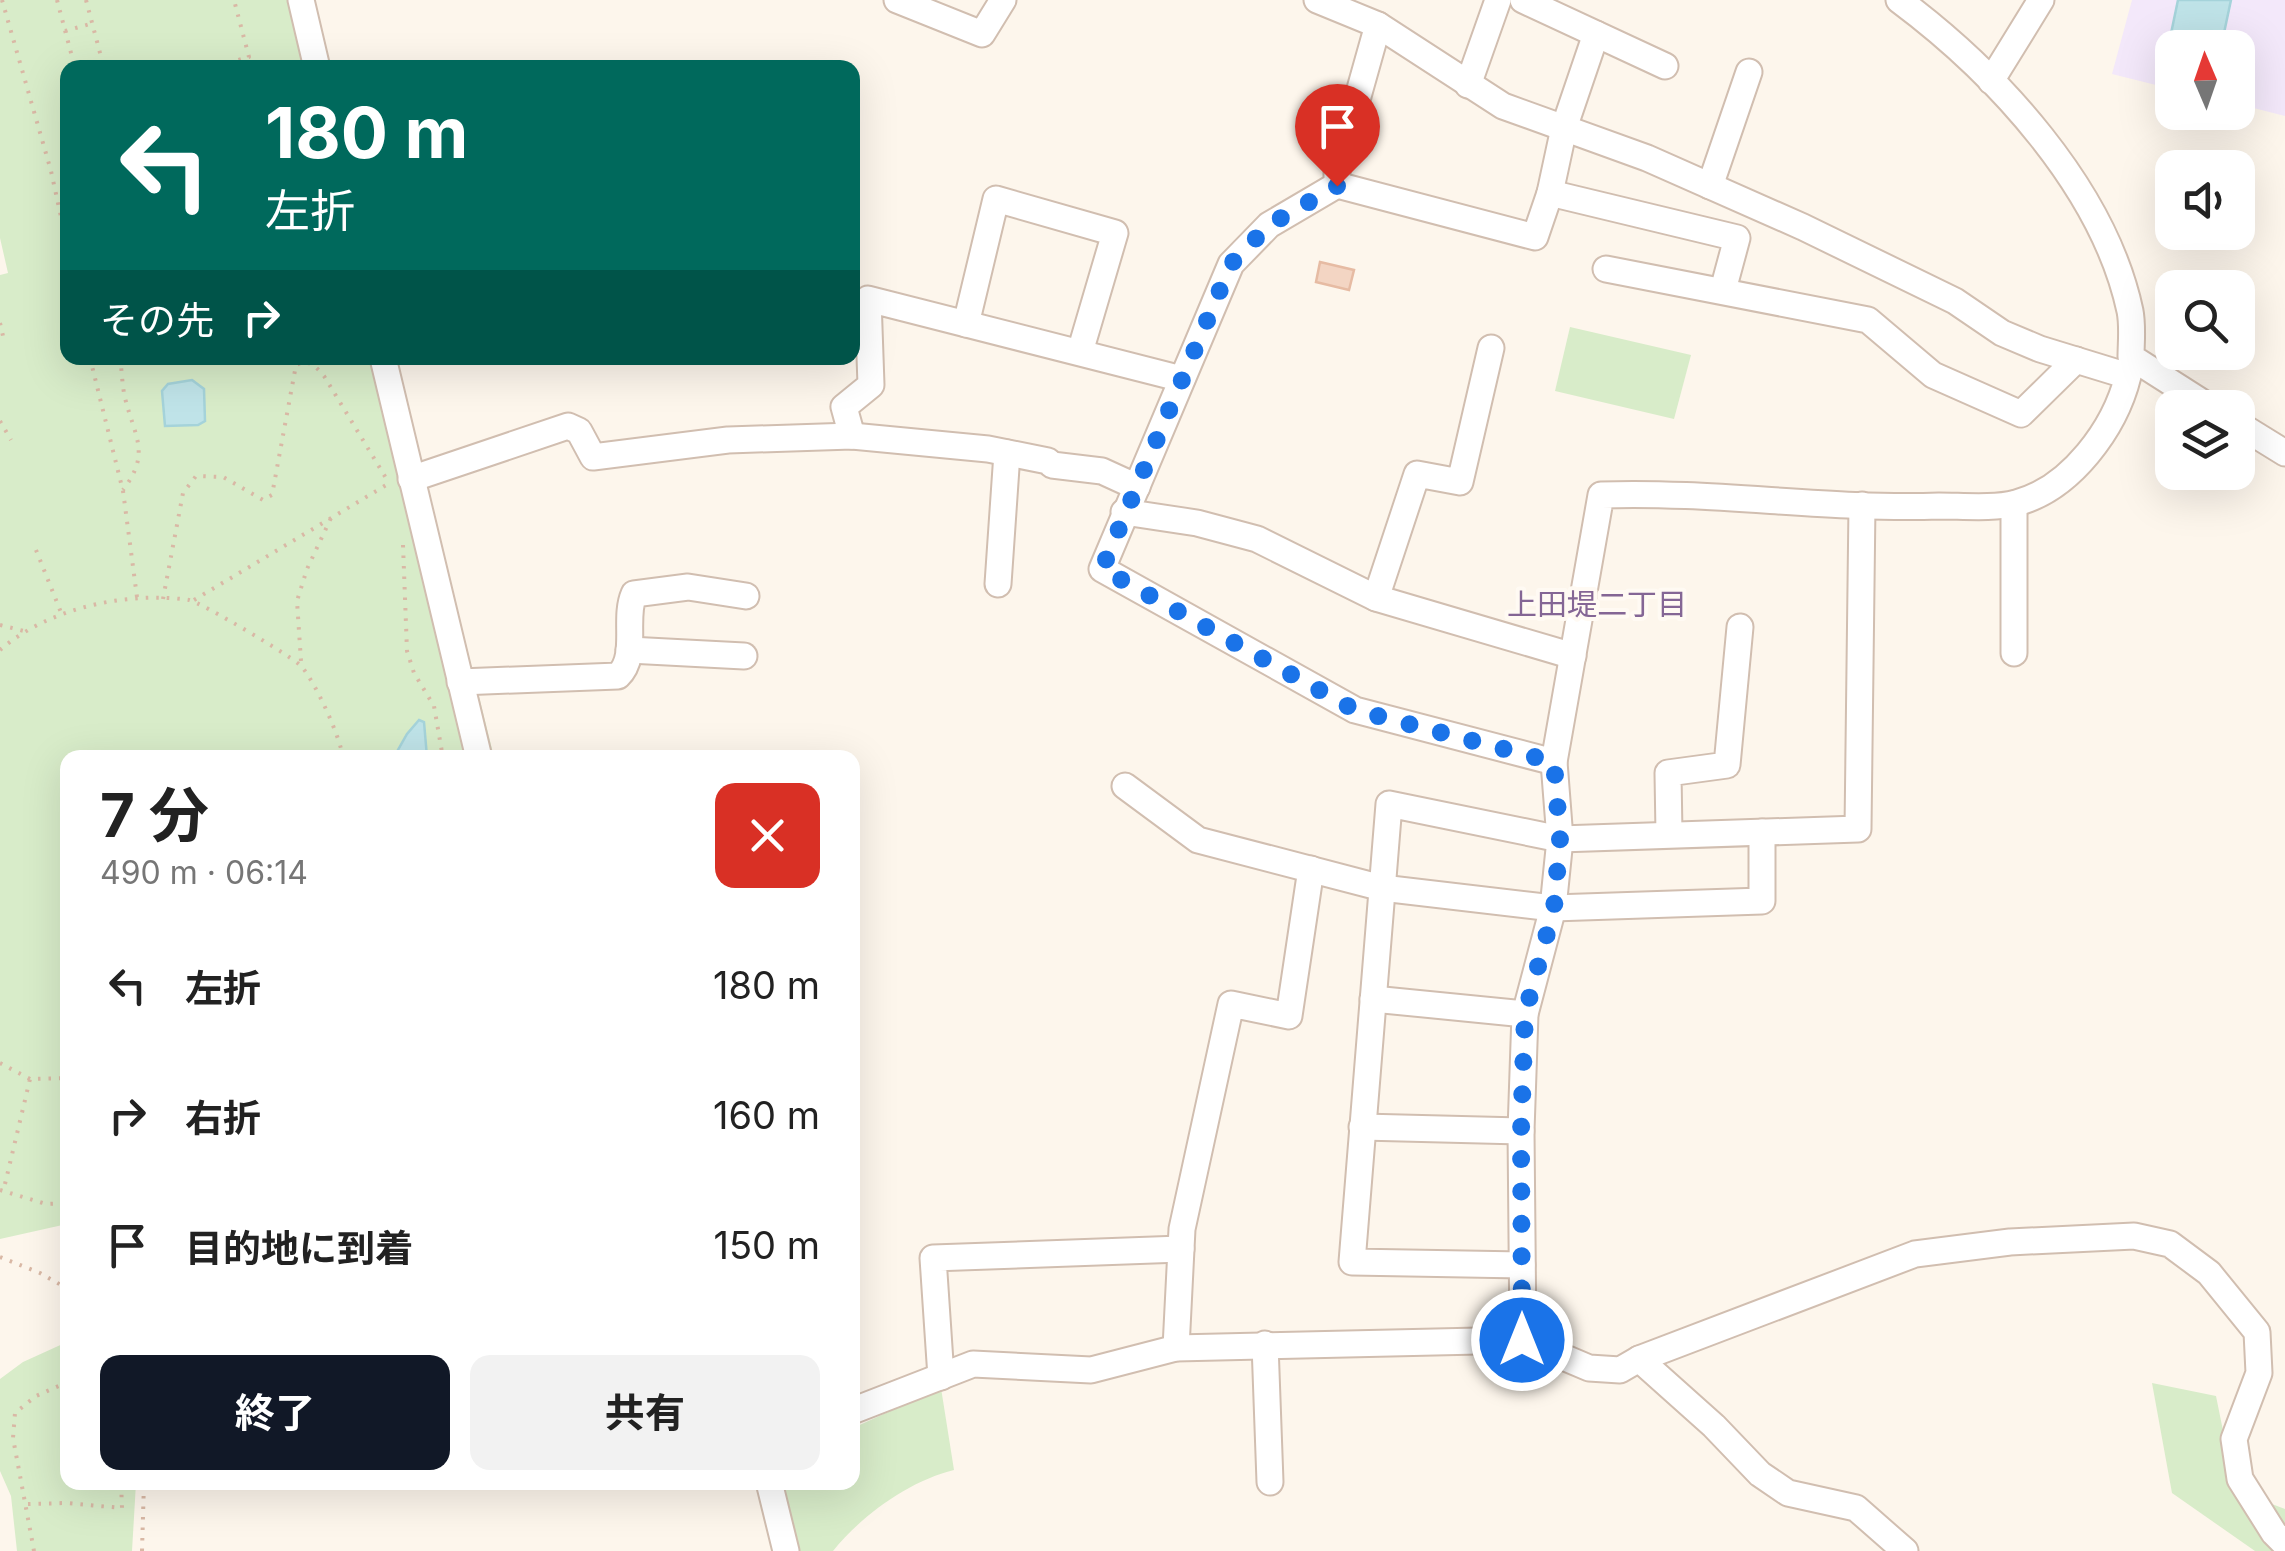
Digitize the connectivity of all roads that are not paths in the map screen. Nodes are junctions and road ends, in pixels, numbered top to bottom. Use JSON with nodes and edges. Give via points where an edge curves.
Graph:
{"nodes":[{"id":1,"x":301,"y":0,"type":"edge"},
{"id":2,"x":897,"y":0,"type":"edge"},
{"id":3,"x":1003,"y":0,"type":"edge"},
{"id":4,"x":1317,"y":0,"type":"edge"},
{"id":5,"x":1498,"y":0,"type":"edge"},
{"id":6,"x":1523,"y":0,"type":"edge"},
{"id":7,"x":1899,"y":0,"type":"edge"},
{"id":8,"x":2042,"y":0,"type":"edge"},
{"id":9,"x":1378,"y":25,"type":"junction"},
{"id":10,"x":1596,"y":34,"type":"junction"},
{"id":11,"x":315,"y":60,"type":"edge"},
{"id":12,"x":1665,"y":66,"type":"dead end"},
{"id":13,"x":1750,"y":72,"type":"dead end"},
{"id":14,"x":1991,"y":81,"type":"junction"},
{"id":15,"x":1468,"y":85,"type":"junction"},
{"id":16,"x":1564,"y":128,"type":"junction"},
{"id":17,"x":1337,"y":186,"type":"junction"},
{"id":18,"x":1710,"y":186,"type":"junction"},
{"id":19,"x":1550,"y":193,"type":"junction"},
{"id":20,"x":1750,"y":204,"type":"junction"},
{"id":21,"x":1737,"y":238,"type":"junction"},
{"id":22,"x":1606,"y":269,"type":"dead end"},
{"id":23,"x":1723,"y":290,"type":"junction"},
{"id":24,"x":966,"y":324,"type":"junction"},
{"id":25,"x":1490,"y":348,"type":"dead end"},
{"id":26,"x":1080,"y":352,"type":"junction"},
{"id":27,"x":2076,"y":360,"type":"junction"},
{"id":28,"x":384,"y":365,"type":"edge"},
{"id":29,"x":1182,"y":379,"type":"junction"},
{"id":30,"x":2183,"y":390,"type":"edge"},
{"id":31,"x":2255,"y":435,"type":"edge"},
{"id":32,"x":852,"y":436,"type":"junction"},
{"id":33,"x":1007,"y":453,"type":"junction"},
{"id":34,"x":2285,"y":454,"type":"edge"},
{"id":35,"x":399,"y":483,"type":"junction"},
{"id":36,"x":1138,"y":487,"type":"junction"},
{"id":37,"x":2014,"y":504,"type":"junction"},
{"id":38,"x":1862,"y":505,"type":"junction"},
{"id":39,"x":1124,"y":512,"type":"junction"},
{"id":40,"x":998,"y":584,"type":"dead end"},
{"id":41,"x":746,"y":596,"type":"dead end"},
{"id":42,"x":1376,"y":598,"type":"junction"},
{"id":43,"x":1740,"y":627,"type":"dead end"},
{"id":44,"x":629,"y":650,"type":"junction"},
{"id":45,"x":2014,"y":653,"type":"dead end"},
{"id":46,"x":744,"y":656,"type":"dead end"},
{"id":47,"x":1573,"y":656,"type":"junction"},
{"id":48,"x":460,"y":682,"type":"junction"},
{"id":49,"x":477,"y":750,"type":"edge"},
{"id":50,"x":1554,"y":762,"type":"junction"},
{"id":51,"x":1124,"y":786,"type":"dead end"},
{"id":52,"x":1762,"y":832,"type":"junction"},
{"id":53,"x":1670,"y":834,"type":"junction"},
{"id":54,"x":1560,"y":839,"type":"junction"},
{"id":55,"x":1311,"y":869,"type":"junction"},
{"id":56,"x":1382,"y":888,"type":"junction"},
{"id":57,"x":1554,"y":908,"type":"junction"},
{"id":58,"x":1373,"y":999,"type":"junction"},
{"id":59,"x":1525,"y":1014,"type":"junction"},
{"id":60,"x":1362,"y":1127,"type":"junction"},
{"id":61,"x":1521,"y":1131,"type":"junction"},
{"id":62,"x":1181,"y":1249,"type":"junction"},
{"id":63,"x":1522,"y":1265,"type":"junction"},
{"id":64,"x":1522,"y":1340,"type":"junction"},
{"id":65,"x":1265,"y":1344,"type":"junction"},
{"id":66,"x":1176,"y":1348,"type":"junction"},
{"id":67,"x":1639,"y":1359,"type":"junction"},
{"id":68,"x":941,"y":1377,"type":"junction"},
{"id":69,"x":860,"y":1409,"type":"edge"},
{"id":70,"x":1270,"y":1482,"type":"dead end"},
{"id":71,"x":771,"y":1490,"type":"edge"},
{"id":72,"x":2285,"y":1544,"type":"edge"},
{"id":73,"x":786,"y":1551,"type":"edge"},
{"id":74,"x":1905,"y":1551,"type":"edge"}],
"edges":[{"from":1,"to":11,"type":"street"},
{"from":2,"to":3,"type":"street","via":[[982,34]]},
{"from":4,"to":9,"type":"street"},
{"from":5,"to":15,"type":"street"},
{"from":6,"to":10,"type":"street"},
{"from":7,"to":14,"type":"street"},
{"from":8,"to":14,"type":"street"},
{"from":9,"to":15,"type":"street"},
{"from":9,"to":17,"type":"street"},
{"from":10,"to":12,"type":"street"},
{"from":10,"to":16,"type":"street"},
{"from":13,"to":18,"type":"street"},
{"from":14,"to":30,"type":"street","via":[[2059,161],[2114,256],[2131,314],[2132,358]]},
{"from":15,"to":16,"type":"street"},
{"from":16,"to":18,"type":"street"},
{"from":16,"to":19,"type":"street"},
{"from":17,"to":19,"type":"street","via":[[1534,237]]},
{"from":17,"to":29,"type":"street","via":[[1269,225],[1231,264]]},
{"from":18,"to":20,"type":"street"},
{"from":19,"to":21,"type":"street"},
{"from":20,"to":21,"type":"street"},
{"from":20,"to":27,"type":"street","via":[[1955,301],[2002,332]]},
{"from":21,"to":23,"type":"street"},
{"from":22,"to":23,"type":"street"},
{"from":23,"to":27,"type":"street","via":[[1868,320],[1932,375],[2021,414]]},
{"from":24,"to":26,"type":"street"},
{"from":24,"to":26,"type":"street","via":[[996,199],[1114,233]]},
{"from":24,"to":32,"type":"street","via":[[868,298],[871,386],[844,407]]},
{"from":25,"to":42,"type":"street","via":[[1460,482],[1417,474]]},
{"from":26,"to":29,"type":"street"},
{"from":27,"to":37,"type":"street","via":[[2128,376],[2122,400],[2102,436],[2068,472]]},
{"from":28,"to":35,"type":"street"},
{"from":29,"to":36,"type":"street"},
{"from":31,"to":34,"type":"street"},
{"from":32,"to":33,"type":"street"},
{"from":32,"to":35,"type":"street","via":[[728,440],[593,458],[568,426]]},
{"from":33,"to":36,"type":"street","via":[[1102,471]]},
{"from":33,"to":40,"type":"street"},
{"from":35,"to":48,"type":"street"},
{"from":36,"to":39,"type":"street"},
{"from":37,"to":38,"type":"street"},
{"from":37,"to":45,"type":"street"},
{"from":38,"to":47,"type":"street","via":[[1601,495]]},
{"from":38,"to":52,"type":"street","via":[[1858,829]]},
{"from":39,"to":42,"type":"street","via":[[1257,540]]},
{"from":39,"to":50,"type":"street","via":[[1102,569],[1355,710]]},
{"from":41,"to":44,"type":"street","via":[[688,586],[634,594]]},
{"from":42,"to":47,"type":"street"},
{"from":43,"to":53,"type":"street","via":[[1727,765],[1668,773]]},
{"from":44,"to":46,"type":"street"},
{"from":44,"to":48,"type":"street","via":[[618,676]]},
{"from":47,"to":50,"type":"street"},
{"from":48,"to":49,"type":"street"},
{"from":50,"to":54,"type":"street"},
{"from":51,"to":55,"type":"street","via":[[1198,840]]},
{"from":52,"to":53,"type":"street"},
{"from":52,"to":57,"type":"street","via":[[1762,901]]},
{"from":53,"to":54,"type":"street"},
{"from":54,"to":56,"type":"street","via":[[1389,804]]},
{"from":54,"to":57,"type":"street"},
{"from":55,"to":56,"type":"street"},
{"from":55,"to":62,"type":"street","via":[[1289,1016],[1231,1004]]},
{"from":56,"to":57,"type":"street"},
{"from":56,"to":58,"type":"street"},
{"from":57,"to":59,"type":"street"},
{"from":58,"to":59,"type":"street"},
{"from":58,"to":60,"type":"street"},
{"from":59,"to":61,"type":"street"},
{"from":60,"to":61,"type":"street"},
{"from":60,"to":63,"type":"street","via":[[1352,1262]]},
{"from":61,"to":63,"type":"street"},
{"from":62,"to":66,"type":"street"},
{"from":62,"to":68,"type":"street","via":[[933,1258]]},
{"from":63,"to":64,"type":"street"},
{"from":64,"to":65,"type":"street"},
{"from":64,"to":67,"type":"street","via":[[1589,1368],[1620,1370]]},
{"from":65,"to":66,"type":"street"},
{"from":65,"to":70,"type":"street"},
{"from":66,"to":68,"type":"street","via":[[1092,1370],[973,1364]]},
{"from":67,"to":72,"type":"street","via":[[1915,1254],[2134,1236],[2170,1244],[2209,1273],[2257,1332],[2259,1373],[2234,1439],[2240,1479]]},
{"from":67,"to":74,"type":"street","via":[[1760,1474],[1788,1492],[1856,1508]]},
{"from":68,"to":69,"type":"street"},
{"from":71,"to":73,"type":"street"}]}
